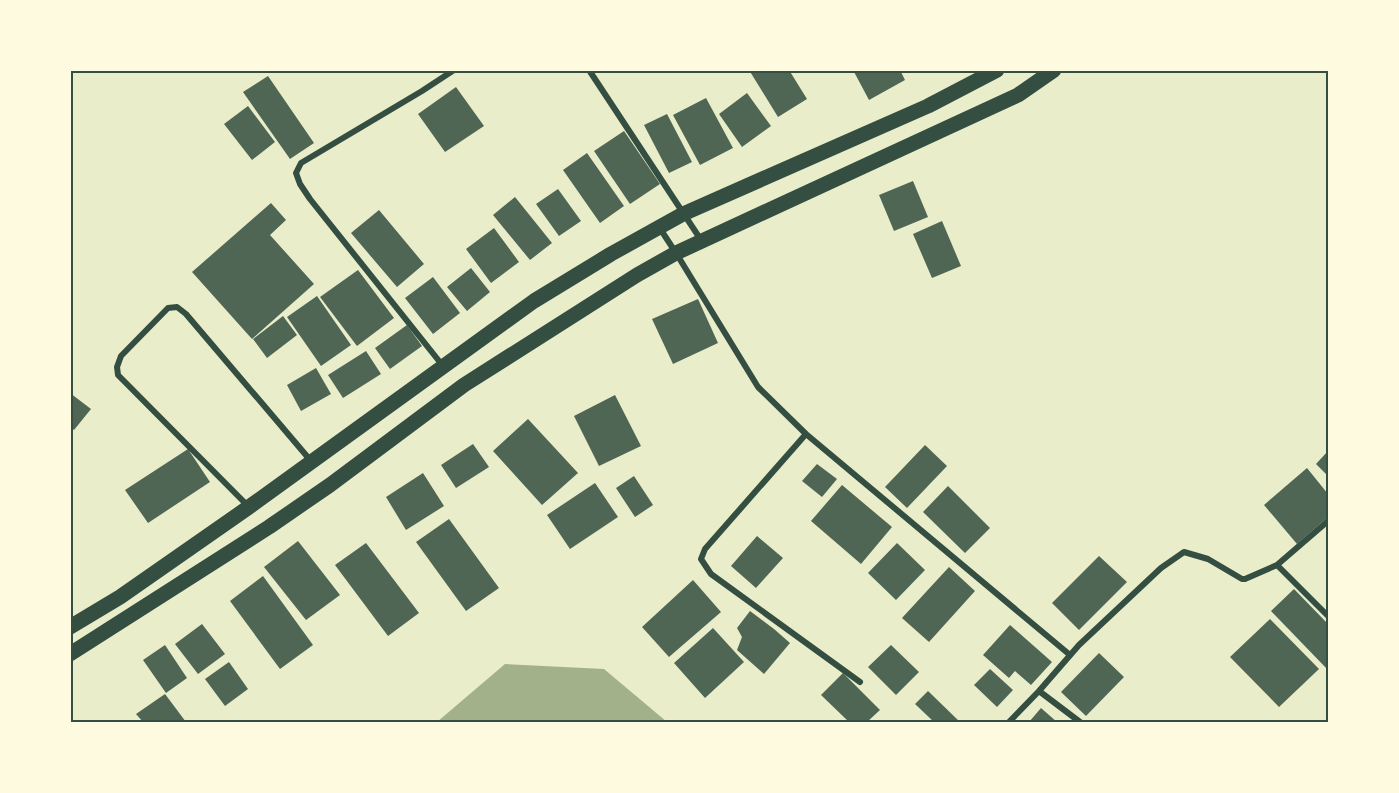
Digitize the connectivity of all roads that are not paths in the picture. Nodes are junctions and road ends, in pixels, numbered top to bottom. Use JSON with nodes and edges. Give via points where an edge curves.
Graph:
{"nodes":[{"id":1,"x":454,"y":70,"type":"edge"},
{"id":2,"x":589,"y":70,"type":"edge"},
{"id":3,"x":997,"y":70,"type":"edge"},
{"id":4,"x":1054,"y":70,"type":"edge"},
{"id":5,"x":683,"y":214,"type":"junction"},
{"id":6,"x":659,"y":227,"type":"junction"},
{"id":7,"x":701,"y":242,"type":"junction"},
{"id":8,"x":676,"y":253,"type":"junction"},
{"id":9,"x":443,"y":366,"type":"junction"},
{"id":10,"x":806,"y":434,"type":"junction"},
{"id":11,"x":311,"y":462,"type":"junction"},
{"id":12,"x":249,"y":507,"type":"junction"},
{"id":13,"x":1329,"y":521,"type":"edge"},
{"id":14,"x":1277,"y":565,"type":"junction"},
{"id":15,"x":1329,"y":616,"type":"edge"},
{"id":16,"x":70,"y":627,"type":"edge"},
{"id":17,"x":70,"y":654,"type":"edge"},
{"id":18,"x":1070,"y":655,"type":"junction"},
{"id":19,"x":861,"y":682,"type":"dead end"},
{"id":20,"x":1039,"y":690,"type":"junction"},
{"id":21,"x":1009,"y":723,"type":"edge"},
{"id":22,"x":1080,"y":723,"type":"edge"}],
"edges":[{"from":1,"to":9,"type":"street","via":[[302,163],[296,173],[309,199]]},
{"from":2,"to":5,"type":"street"},
{"from":3,"to":5,"type":"main road","via":[[928,106]]},
{"from":4,"to":7,"type":"main road","via":[[1008,100]]},
{"from":5,"to":6,"type":"main road"},
{"from":5,"to":7,"type":"street"},
{"from":6,"to":8,"type":"street"},
{"from":6,"to":9,"type":"main road","via":[[534,301]]},
{"from":7,"to":8,"type":"main road"},
{"from":8,"to":10,"type":"street","via":[[758,387]]},
{"from":8,"to":17,"type":"main road","via":[[464,385],[269,527]]},
{"from":9,"to":11,"type":"main road"},
{"from":10,"to":18,"type":"street"},
{"from":10,"to":19,"type":"street","via":[[705,549],[701,560],[711,574]]},
{"from":11,"to":12,"type":"main road"},
{"from":11,"to":12,"type":"street","via":[[186,314],[177,307],[168,308],[121,356],[118,375]]},
{"from":12,"to":16,"type":"main road"},
{"from":13,"to":14,"type":"street"},
{"from":14,"to":15,"type":"street"},
{"from":14,"to":18,"type":"street","via":[[1242,579],[1208,559],[1184,552],[1161,568]]},
{"from":18,"to":20,"type":"street"},
{"from":20,"to":21,"type":"street"},
{"from":20,"to":22,"type":"street"}]}
